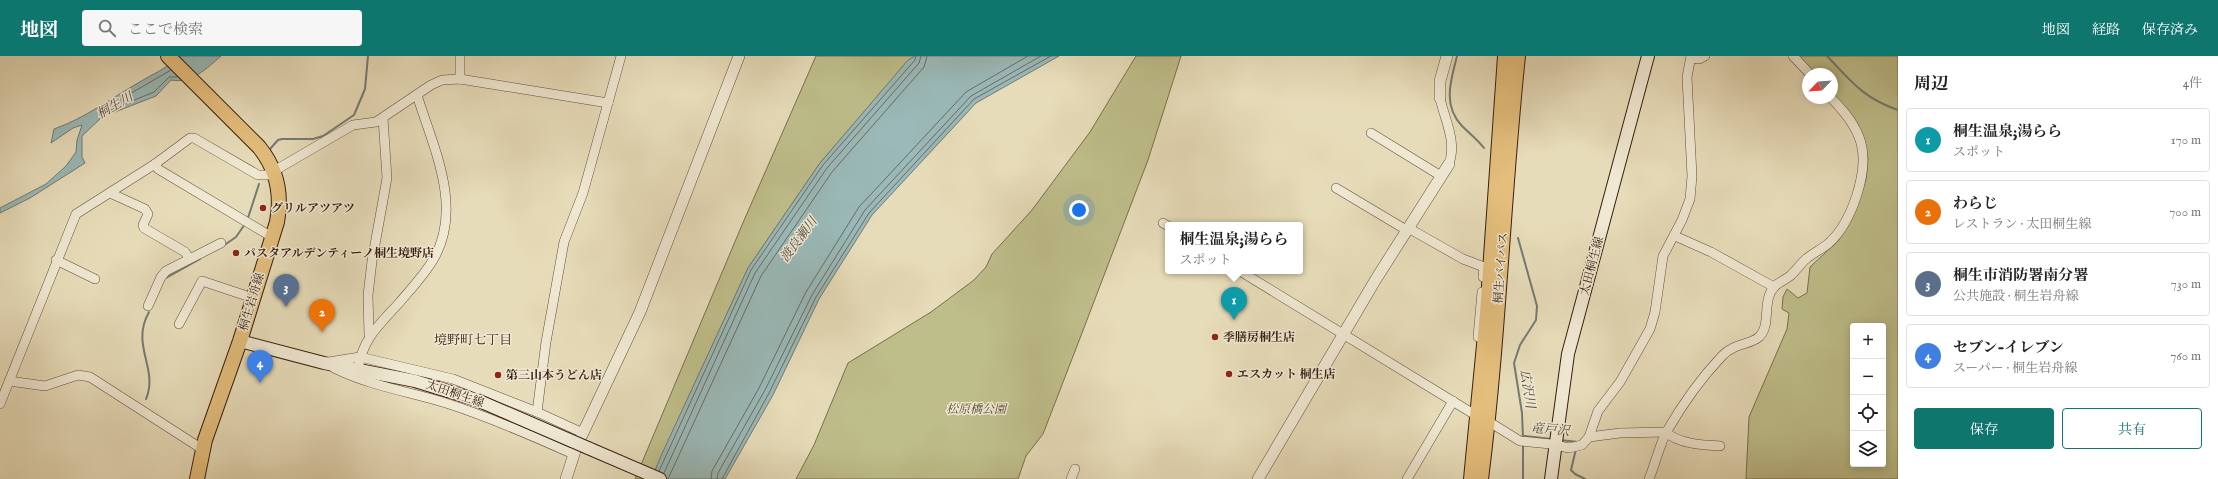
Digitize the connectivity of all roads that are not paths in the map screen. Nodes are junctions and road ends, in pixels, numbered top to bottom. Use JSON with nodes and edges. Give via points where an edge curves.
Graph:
{"nodes":[{"id":1,"x":168,"y":56,"type":"edge"},
{"id":2,"x":460,"y":56,"type":"edge"},
{"id":3,"x":621,"y":56,"type":"edge"},
{"id":4,"x":739,"y":56,"type":"edge"},
{"id":5,"x":1447,"y":56,"type":"edge"},
{"id":6,"x":1505,"y":56,"type":"edge"},
{"id":7,"x":1518,"y":56,"type":"edge"},
{"id":8,"x":1648,"y":56,"type":"edge"},
{"id":9,"x":1705,"y":56,"type":"edge"},
{"id":10,"x":1793,"y":56,"type":"edge"},
{"id":11,"x":1691,"y":57,"type":"edge"},
{"id":12,"x":1804,"y":68,"type":"edge"},
{"id":13,"x":460,"y":79,"type":"junction"},
{"id":14,"x":417,"y":95,"type":"junction"},
{"id":15,"x":1440,"y":98,"type":"joint"},
{"id":16,"x":608,"y":103,"type":"junction"},
{"id":17,"x":1836,"y":104,"type":"edge"},
{"id":18,"x":1512,"y":114,"type":"junction"},
{"id":19,"x":383,"y":118,"type":"junction"},
{"id":20,"x":1371,"y":133,"type":"dead end"},
{"id":21,"x":1498,"y":151,"type":"junction"},
{"id":22,"x":155,"y":164,"type":"junction"},
{"id":23,"x":1449,"y":164,"type":"joint"},
{"id":24,"x":275,"y":172,"type":"junction"},
{"id":25,"x":1441,"y":176,"type":"junction"},
{"id":26,"x":1336,"y":188,"type":"dead end"},
{"id":27,"x":110,"y":193,"type":"junction"},
{"id":28,"x":1409,"y":230,"type":"junction"},
{"id":29,"x":1675,"y":236,"type":"junction"},
{"id":30,"x":272,"y":237,"type":"junction"},
{"id":31,"x":221,"y":243,"type":"dead end"},
{"id":32,"x":189,"y":258,"type":"junction"},
{"id":33,"x":56,"y":260,"type":"junction"},
{"id":34,"x":1484,"y":267,"type":"junction"},
{"id":35,"x":1245,"y":274,"type":"edge"},
{"id":36,"x":95,"y":279,"type":"dead end"},
{"id":37,"x":1774,"y":287,"type":"junction"},
{"id":38,"x":253,"y":298,"type":"junction"},
{"id":39,"x":148,"y":306,"type":"dead end"},
{"id":40,"x":179,"y":324,"type":"dead end"},
{"id":41,"x":370,"y":335,"type":"junction"},
{"id":42,"x":1343,"y":335,"type":"junction"},
{"id":43,"x":240,"y":341,"type":"junction"},
{"id":44,"x":359,"y":368,"type":"junction"},
{"id":45,"x":9,"y":381,"type":"junction"},
{"id":46,"x":1453,"y":402,"type":"junction"},
{"id":47,"x":0,"y":404,"type":"edge"},
{"id":48,"x":537,"y":412,"type":"junction"},
{"id":49,"x":1472,"y":413,"type":"junction"},
{"id":50,"x":1493,"y":424,"type":"junction"},
{"id":51,"x":1666,"y":432,"type":"junction"},
{"id":52,"x":583,"y":434,"type":"joint"},
{"id":53,"x":1589,"y":437,"type":"junction"},
{"id":54,"x":1556,"y":446,"type":"junction"},
{"id":55,"x":1720,"y":446,"type":"dead end"},
{"id":56,"x":202,"y":449,"type":"junction"},
{"id":57,"x":574,"y":452,"type":"joint"},
{"id":58,"x":1075,"y":469,"type":"dead end"},
{"id":59,"x":197,"y":479,"type":"edge"},
{"id":60,"x":566,"y":479,"type":"edge"},
{"id":61,"x":660,"y":479,"type":"edge"},
{"id":62,"x":1070,"y":479,"type":"edge"},
{"id":63,"x":1258,"y":479,"type":"edge"},
{"id":64,"x":1407,"y":479,"type":"edge"},
{"id":65,"x":1465,"y":479,"type":"edge"},
{"id":66,"x":1471,"y":479,"type":"edge"},
{"id":67,"x":1481,"y":479,"type":"edge"},
{"id":68,"x":1489,"y":479,"type":"edge"},
{"id":69,"x":1551,"y":479,"type":"edge"},
{"id":70,"x":1649,"y":479,"type":"edge"}],
"edges":[{"from":1,"to":24,"type":"main road","name":"桐生岩舟線","via":[[259,147]]},
{"from":2,"to":13,"type":"street"},
{"from":3,"to":16,"type":"street"},
{"from":4,"to":52,"type":"street","via":[[640,312]]},
{"from":5,"to":15,"type":"street","via":[[1440,81]]},
{"from":6,"to":21,"type":"main road","name":"桐生バイパス"},
{"from":7,"to":18,"type":"main road","name":"桐生バイパス"},
{"from":8,"to":54,"type":"main road","name":"太田桐生線","via":[[1568,354]]},
{"from":9,"to":11,"type":"street","via":[[1699,59]]},
{"from":10,"to":12,"type":"street"},
{"from":11,"to":29,"type":"street","via":[[1687,77],[1692,176],[1688,206]]},
{"from":13,"to":14,"type":"street","via":[[442,80]]},
{"from":13,"to":16,"type":"street"},
{"from":14,"to":19,"type":"street"},
{"from":14,"to":41,"type":"street","via":[[445,187],[446,214],[441,240],[434,259],[416,284]]},
{"from":15,"to":23,"type":"street","via":[[1453,143]]},
{"from":16,"to":48,"type":"street","via":[[583,193],[564,242],[546,342]]},
{"from":17,"to":37,"type":"street","via":[[1851,122],[1861,144],[1863,156],[1858,189],[1846,220],[1836,235]]},
{"from":18,"to":50,"type":"main road","via":[[1511,235]]},
{"from":18,"to":67,"type":"main road","name":"桐生バイパス","via":[[1497,330]]},
{"from":19,"to":24,"type":"street","via":[[376,122],[353,125]]},
{"from":19,"to":41,"type":"street","via":[[388,178],[368,294]]},
{"from":20,"to":25,"type":"street"},
{"from":21,"to":34,"type":"main road","via":[[1490,191]]},
{"from":21,"to":66,"type":"main road","name":"桐生バイパス","via":[[1487,314]]},
{"from":22,"to":24,"type":"street","via":[[190,138],[194,138],[258,175]]},
{"from":22,"to":27,"type":"street"},
{"from":22,"to":30,"type":"street","via":[[158,169]]},
{"from":23,"to":25,"type":"street"},
{"from":24,"to":30,"type":"main road","name":"桐生岩舟線","via":[[280,204]]},
{"from":25,"to":28,"type":"street"},
{"from":26,"to":28,"type":"street"},
{"from":27,"to":32,"type":"street","via":[[145,209],[148,214],[144,228],[185,252]]},
{"from":27,"to":33,"type":"street","via":[[76,214]]},
{"from":28,"to":34,"type":"street","via":[[1463,259]]},
{"from":28,"to":42,"type":"street"},
{"from":29,"to":37,"type":"street","via":[[1711,252]]},
{"from":29,"to":53,"type":"street","via":[[1663,256],[1650,329],[1620,382],[1598,411]]},
{"from":30,"to":38,"type":"main road","name":"桐生岩舟線"},
{"from":31,"to":32,"type":"street"},
{"from":32,"to":39,"type":"street","via":[[166,271]]},
{"from":33,"to":36,"type":"street"},
{"from":33,"to":45,"type":"street"},
{"from":34,"to":49,"type":"street"},
{"from":35,"to":42,"type":"street"},
{"from":37,"to":51,"type":"street","via":[[1766,307],[1765,328],[1759,337],[1734,346],[1722,356],[1704,377]]},
{"from":38,"to":40,"type":"street","via":[[202,281]]},
{"from":38,"to":43,"type":"main road","name":"桐生岩舟線"},
{"from":41,"to":44,"type":"street"},
{"from":42,"to":46,"type":"street"},
{"from":42,"to":63,"type":"street"},
{"from":43,"to":44,"type":"main road","name":"太田桐生線","via":[[324,363]]},
{"from":43,"to":56,"type":"main road","name":"桐生岩舟線"},
{"from":44,"to":48,"type":"street","via":[[375,360],[453,379]]},
{"from":44,"to":57,"type":"street","via":[[424,396],[473,412]]},
{"from":44,"to":61,"type":"main road","name":"太田桐生線","bridge":true,"via":[[415,381],[477,400]]},
{"from":45,"to":47,"type":"street"},
{"from":45,"to":56,"type":"street","via":[[45,386],[78,375],[90,377]]},
{"from":46,"to":49,"type":"street"},
{"from":46,"to":64,"type":"street"},
{"from":48,"to":52,"type":"street"},
{"from":49,"to":65,"type":"street"},
{"from":50,"to":54,"type":"street","via":[[1523,441]]},
{"from":50,"to":68,"type":"main road"},
{"from":51,"to":53,"type":"street"},
{"from":51,"to":55,"type":"street","via":[[1684,441]]},
{"from":51,"to":70,"type":"street"},
{"from":53,"to":54,"type":"street","via":[[1582,445],[1574,448]]},
{"from":54,"to":69,"type":"main road","name":"太田桐生線"},
{"from":56,"to":59,"type":"main road","name":"桐生岩舟線"},
{"from":57,"to":60,"type":"street"},
{"from":58,"to":62,"type":"street"}]}
